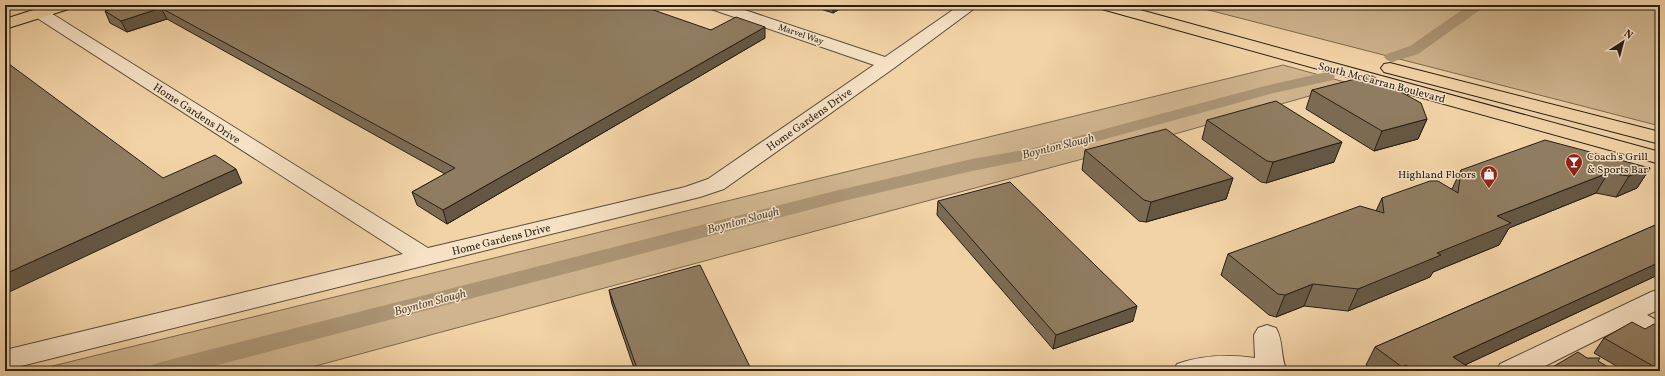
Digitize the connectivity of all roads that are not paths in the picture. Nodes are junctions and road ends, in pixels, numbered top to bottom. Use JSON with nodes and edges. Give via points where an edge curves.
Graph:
{"nodes":[{"id":1,"x":66,"y":5,"type":"edge"},
{"id":2,"x":714,"y":5,"type":"edge"},
{"id":3,"x":971,"y":5,"type":"edge"},
{"id":4,"x":1104,"y":5,"type":"edge"},
{"id":5,"x":1129,"y":5,"type":"edge"},
{"id":6,"x":1148,"y":5,"type":"edge"},
{"id":7,"x":39,"y":9,"type":"edge"},
{"id":8,"x":5,"y":15,"type":"edge"},
{"id":9,"x":5,"y":22,"type":"edge"},
{"id":10,"x":1244,"y":30,"type":"junction"},
{"id":11,"x":888,"y":64,"type":"junction"},
{"id":12,"x":1660,"y":138,"type":"edge"},
{"id":13,"x":1660,"y":158,"type":"edge"},
{"id":14,"x":424,"y":257,"type":"junction"},
{"id":15,"x":1660,"y":298,"type":"edge"},
{"id":16,"x":1626,"y":314,"type":"junction"},
{"id":17,"x":1660,"y":334,"type":"edge"},
{"id":18,"x":1267,"y":335,"type":"dead end"},
{"id":19,"x":1560,"y":347,"type":"junction"},
{"id":20,"x":5,"y":360,"type":"edge"},
{"id":21,"x":1586,"y":363,"type":"edge"},
{"id":22,"x":1187,"y":371,"type":"edge"},
{"id":23,"x":1271,"y":371,"type":"edge"},
{"id":24,"x":1510,"y":371,"type":"edge"}],
"edges":[{"from":1,"to":7,"type":"main road"},
{"from":2,"to":11,"type":"street","name":"Marvel Way"},
{"from":3,"to":11,"type":"street","name":"Home Gardens Drive"},
{"from":4,"to":13,"type":"main road","name":"South McCarran Boulevard"},
{"from":5,"to":10,"type":"main road"},
{"from":6,"to":10,"type":"main road","name":"South McCarran Boulevard"},
{"from":7,"to":8,"type":"main road"},
{"from":7,"to":9,"type":"main road"},
{"from":7,"to":14,"type":"street","name":"Home Gardens Drive"},
{"from":10,"to":12,"type":"main road","name":"South McCarran Boulevard"},
{"from":11,"to":14,"type":"street","name":"Home Gardens Drive","via":[[730,175],[705,188]]},
{"from":14,"to":20,"type":"street"},
{"from":15,"to":16,"type":"street"},
{"from":16,"to":17,"type":"street"},
{"from":16,"to":19,"type":"street"},
{"from":18,"to":23,"type":"street"},
{"from":19,"to":21,"type":"street"},
{"from":19,"to":24,"type":"street"},
{"from":22,"to":23,"type":"street","via":[[1215,366],[1242,366]]}]}
